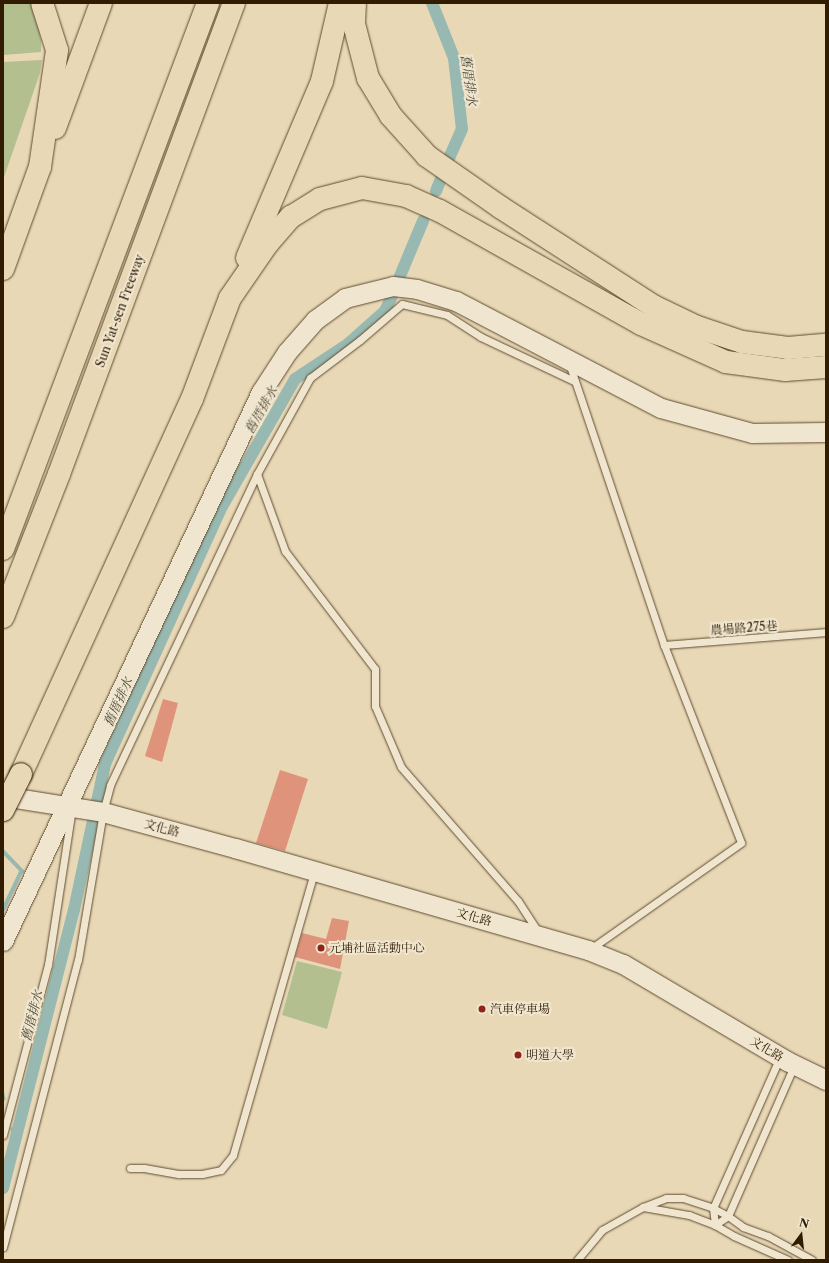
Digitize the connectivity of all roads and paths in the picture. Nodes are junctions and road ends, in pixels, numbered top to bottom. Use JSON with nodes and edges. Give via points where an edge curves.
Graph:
{"nodes":[{"id":1,"x":42,"y":3,"type":"edge"},
{"id":2,"x":101,"y":3,"type":"edge"},
{"id":3,"x":208,"y":3,"type":"edge"},
{"id":4,"x":234,"y":3,"type":"edge"},
{"id":5,"x":340,"y":3,"type":"edge"},
{"id":6,"x":355,"y":3,"type":"edge"},
{"id":7,"x":40,"y":167,"type":"junction"},
{"id":8,"x":3,"y":269,"type":"edge"},
{"id":9,"x":230,"y":298,"type":"junction"},
{"id":10,"x":826,"y":345,"type":"edge"},
{"id":11,"x":567,"y":358,"type":"junction"},
{"id":12,"x":826,"y":367,"type":"edge"},
{"id":13,"x":574,"y":381,"type":"junction"},
{"id":14,"x":826,"y":432,"type":"edge"},
{"id":15,"x":257,"y":474,"type":"junction"},
{"id":16,"x":3,"y":549,"type":"edge"},
{"id":17,"x":3,"y":617,"type":"edge"},
{"id":18,"x":826,"y":632,"type":"edge"},
{"id":19,"x":664,"y":645,"type":"junction"},
{"id":20,"x":3,"y":796,"type":"edge"},
{"id":21,"x":73,"y":807,"type":"junction"},
{"id":22,"x":3,"y":810,"type":"edge"},
{"id":23,"x":100,"y":812,"type":"junction"},
{"id":24,"x":315,"y":871,"type":"junction"},
{"id":25,"x":540,"y":936,"type":"junction"},
{"id":26,"x":3,"y":941,"type":"edge"},
{"id":27,"x":588,"y":950,"type":"junction"},
{"id":28,"x":787,"y":1061,"type":"junction"},
{"id":29,"x":826,"y":1080,"type":"edge"},
{"id":30,"x":3,"y":1135,"type":"edge"},
{"id":31,"x":130,"y":1168,"type":"dead end"},
{"id":32,"x":643,"y":1207,"type":"junction"},
{"id":33,"x":713,"y":1208,"type":"junction"},
{"id":34,"x":728,"y":1216,"type":"junction"},
{"id":35,"x":714,"y":1225,"type":"junction"},
{"id":36,"x":3,"y":1247,"type":"edge"},
{"id":37,"x":577,"y":1260,"type":"edge"},
{"id":38,"x":788,"y":1260,"type":"edge"},
{"id":39,"x":812,"y":1260,"type":"edge"}],
"edges":[{"from":1,"to":7,"type":"highway","via":[[57,50]]},
{"from":2,"to":7,"type":"highway"},
{"from":3,"to":16,"type":"highway"},
{"from":4,"to":17,"type":"highway","name":"Sun Yat-sen Freeway","via":[[65,460]]},
{"from":5,"to":9,"type":"highway","via":[[322,80]]},
{"from":6,"to":10,"type":"highway","via":[[354,24],[368,78],[391,116],[427,156],[500,207],[653,306],[678,318],[742,342],[788,348]]},
{"from":7,"to":8,"type":"highway"},
{"from":9,"to":12,"type":"highway","via":[[268,243],[291,217],[320,199],[362,188],[406,196],[440,211],[642,324],[726,362],[785,370]]},
{"from":9,"to":22,"type":"highway","bridge":true,"via":[[192,399]]},
{"from":11,"to":13,"type":"lane"},
{"from":11,"to":14,"type":"street","via":[[661,408],[752,433]]},
{"from":11,"to":21,"type":"street","via":[[456,302],[417,289],[393,286],[344,298],[315,320],[287,352],[261,392]]},
{"from":13,"to":15,"type":"lane","via":[[482,338],[446,315],[402,304],[310,378]]},
{"from":13,"to":19,"type":"lane"},
{"from":15,"to":23,"type":"lane","via":[[110,785]]},
{"from":15,"to":25,"type":"lane","via":[[285,551],[375,669],[375,706],[401,767],[518,901]]},
{"from":18,"to":19,"type":"lane","name":"農場路275巷"},
{"from":19,"to":27,"type":"lane","via":[[741,842]]},
{"from":20,"to":21,"type":"street"},
{"from":21,"to":23,"type":"street","name":"文化路"},
{"from":21,"to":26,"type":"street"},
{"from":21,"to":30,"type":"lane","via":[[48,965]]},
{"from":23,"to":24,"type":"street","name":"文化路"},
{"from":23,"to":36,"type":"lane","via":[[76,967]]},
{"from":24,"to":25,"type":"street","name":"文化路"},
{"from":24,"to":31,"type":"lane","via":[[233,1155],[221,1170],[202,1174]]},
{"from":25,"to":27,"type":"street","name":"文化路"},
{"from":27,"to":28,"type":"street","name":"文化路","via":[[623,964]]},
{"from":28,"to":29,"type":"street","name":"文化路"},
{"from":28,"to":33,"type":"lane"},
{"from":28,"to":34,"type":"lane"},
{"from":32,"to":33,"type":"lane","via":[[666,1198],[683,1198]]},
{"from":32,"to":35,"type":"lane","via":[[689,1215]]},
{"from":32,"to":37,"type":"lane","via":[[602,1230]]},
{"from":33,"to":34,"type":"lane"},
{"from":33,"to":35,"type":"lane"},
{"from":34,"to":35,"type":"lane"},
{"from":34,"to":39,"type":"lane","via":[[743,1227],[768,1236]]},
{"from":35,"to":38,"type":"lane"}]}
